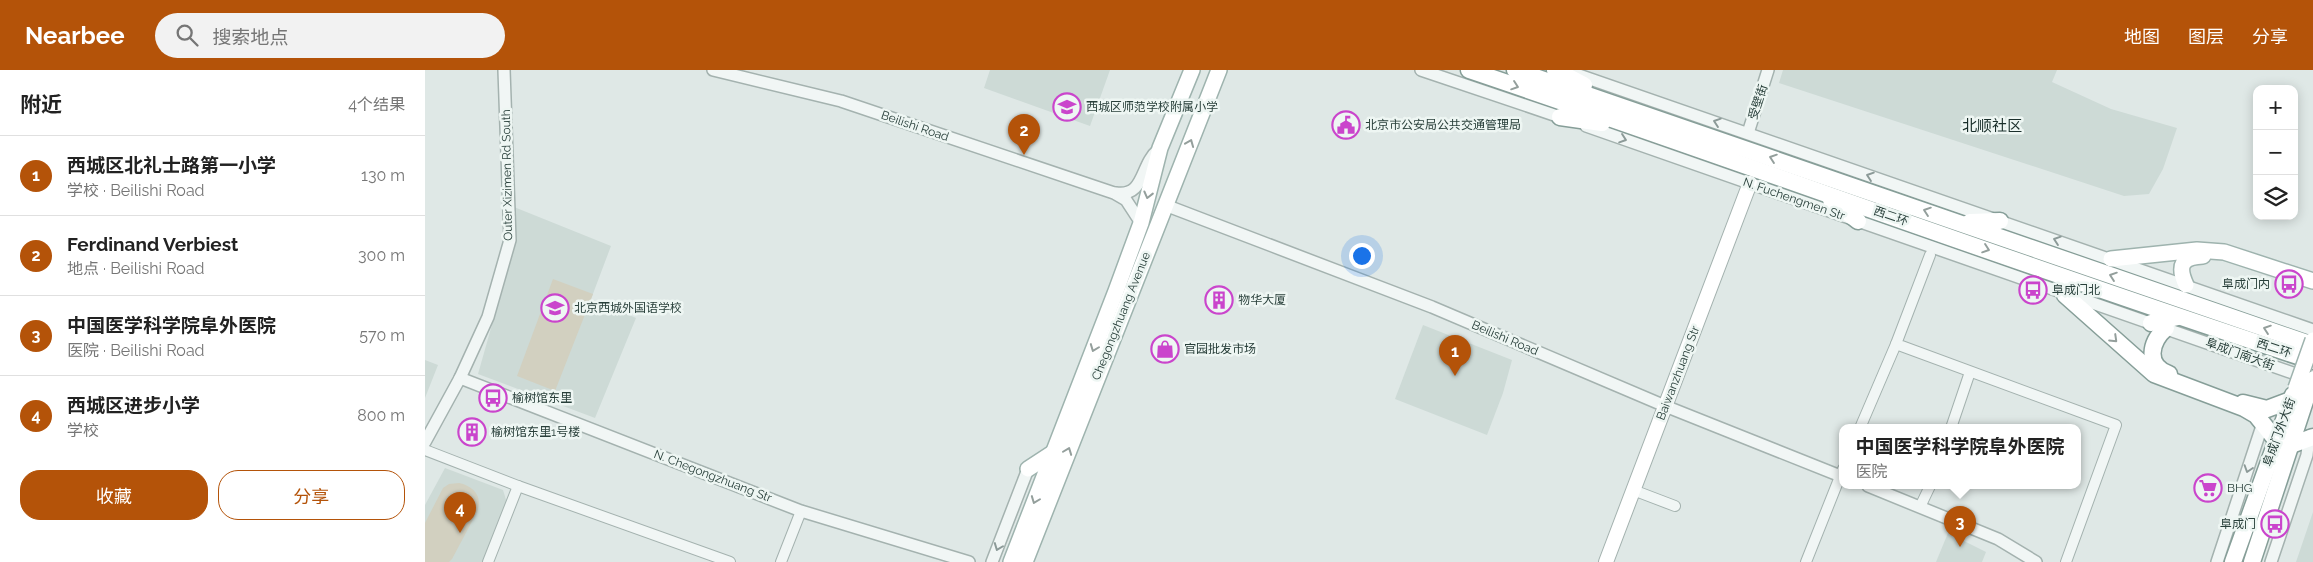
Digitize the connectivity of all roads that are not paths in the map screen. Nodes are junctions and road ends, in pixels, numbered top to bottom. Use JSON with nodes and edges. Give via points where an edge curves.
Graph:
{"nodes":[{"id":1,"x":504,"y":70,"type":"edge"},
{"id":2,"x":713,"y":70,"type":"edge"},
{"id":3,"x":1192,"y":70,"type":"edge"},
{"id":4,"x":1219,"y":70,"type":"edge"},
{"id":5,"x":1421,"y":70,"type":"edge"},
{"id":6,"x":1469,"y":70,"type":"edge"},
{"id":7,"x":1515,"y":70,"type":"edge"},
{"id":8,"x":1555,"y":70,"type":"edge"},
{"id":9,"x":1566,"y":70,"type":"edge"},
{"id":10,"x":1768,"y":70,"type":"edge"},
{"id":11,"x":1560,"y":117,"type":"junction"},
{"id":12,"x":1645,"y":122,"type":"junction"},
{"id":13,"x":1748,"y":133,"type":"junction"},
{"id":14,"x":1160,"y":148,"type":"junction"},
{"id":15,"x":1750,"y":184,"type":"junction"},
{"id":16,"x":1819,"y":191,"type":"junction"},
{"id":17,"x":1114,"y":193,"type":"junction"},
{"id":18,"x":1165,"y":204,"type":"junction"},
{"id":19,"x":1859,"y":221,"type":"junction"},
{"id":20,"x":2000,"y":221,"type":"junction"},
{"id":21,"x":1960,"y":222,"type":"junction"},
{"id":22,"x":1141,"y":223,"type":"junction"},
{"id":23,"x":1930,"y":255,"type":"dead end"},
{"id":24,"x":2111,"y":259,"type":"junction"},
{"id":25,"x":2313,"y":281,"type":"edge"},
{"id":26,"x":2186,"y":285,"type":"junction"},
{"id":27,"x":2313,"y":292,"type":"edge"},
{"id":28,"x":2065,"y":295,"type":"junction"},
{"id":29,"x":2179,"y":317,"type":"junction"},
{"id":30,"x":2158,"y":326,"type":"junction"},
{"id":31,"x":2313,"y":330,"type":"edge"},
{"id":32,"x":2313,"y":340,"type":"edge"},
{"id":33,"x":1896,"y":344,"type":"junction"},
{"id":34,"x":2313,"y":345,"type":"edge"},
{"id":35,"x":2313,"y":361,"type":"edge"},
{"id":36,"x":1970,"y":372,"type":"junction"},
{"id":37,"x":460,"y":378,"type":"junction"},
{"id":38,"x":2304,"y":391,"type":"edge"},
{"id":39,"x":1665,"y":406,"type":"junction"},
{"id":40,"x":2263,"y":423,"type":"junction"},
{"id":41,"x":1862,"y":424,"type":"edge"},
{"id":42,"x":1952,"y":424,"type":"edge"},
{"id":43,"x":2312,"y":432,"type":"edge"},
{"id":44,"x":425,"y":442,"type":"edge"},
{"id":45,"x":2283,"y":443,"type":"junction"},
{"id":46,"x":425,"y":450,"type":"edge"},
{"id":47,"x":1054,"y":452,"type":"junction"},
{"id":48,"x":1028,"y":469,"type":"joint"},
{"id":49,"x":1839,"y":473,"type":"edge"},
{"id":50,"x":1839,"y":481,"type":"edge"},
{"id":51,"x":518,"y":486,"type":"junction"},
{"id":52,"x":1875,"y":489,"type":"edge"},
{"id":53,"x":1929,"y":489,"type":"edge"},
{"id":54,"x":1633,"y":490,"type":"junction"},
{"id":55,"x":1675,"y":506,"type":"dead end"},
{"id":56,"x":1920,"y":507,"type":"junction"},
{"id":57,"x":801,"y":511,"type":"junction"},
{"id":58,"x":488,"y":562,"type":"edge"},
{"id":59,"x":731,"y":562,"type":"edge"},
{"id":60,"x":781,"y":562,"type":"edge"},
{"id":61,"x":969,"y":562,"type":"edge"},
{"id":62,"x":992,"y":562,"type":"edge"},
{"id":63,"x":1011,"y":562,"type":"edge"},
{"id":64,"x":1025,"y":562,"type":"edge"},
{"id":65,"x":1605,"y":562,"type":"edge"},
{"id":66,"x":1806,"y":562,"type":"edge"},
{"id":67,"x":2036,"y":562,"type":"edge"},
{"id":68,"x":2067,"y":562,"type":"edge"},
{"id":69,"x":2217,"y":562,"type":"edge"},
{"id":70,"x":2233,"y":562,"type":"edge"},
{"id":71,"x":2252,"y":562,"type":"edge"},
{"id":72,"x":2271,"y":562,"type":"edge"}],
"edges":[{"from":1,"to":37,"type":"street","name":"Outer Xizimen Rd South","via":[[510,240],[488,317]]},
{"from":2,"to":17,"type":"street","name":"Beilishi Road","via":[[841,101]]},
{"from":3,"to":14,"type":"main road","name":"Chegongzhuang Avenue"},
{"from":18,"to":4,"type":"main road","name":"Chegongzhuang Avenue","one_way":true},
{"from":5,"to":11,"type":"street","name":"N. Fuchengmen Str"},
{"from":6,"to":12,"type":"highway","name":"西二环","one_way":true},
{"from":7,"to":12,"type":"highway","name":"西二环"},
{"from":8,"to":12,"type":"highway"},
{"from":13,"to":9,"type":"street","one_way":true},
{"from":10,"to":13,"type":"street","name":"受壁街"},
{"from":11,"to":12,"type":"highway"},
{"from":11,"to":15,"type":"street","name":"N. Fuchengmen Str","one_way":true},
{"from":12,"to":16,"type":"highway","name":"西二环"},
{"from":21,"to":12,"type":"highway","name":"西二环","one_way":true},
{"from":20,"to":13,"type":"street","one_way":true},
{"from":14,"to":17,"type":"street","via":[[1151,155],[1133,191]]},
{"from":14,"to":22,"type":"main road","name":"Chegongzhuang Avenue","one_way":true},
{"from":15,"to":19,"type":"street","name":"N. Fuchengmen Str"},
{"from":15,"to":39,"type":"main road","name":"Baiwanzhuang Str"},
{"from":16,"to":19,"type":"highway"},
{"from":16,"to":29,"type":"highway","name":"西二环","one_way":true},
{"from":17,"to":22,"type":"street","name":"Beilishi Road","via":[[1126,200]]},
{"from":18,"to":39,"type":"street","name":"Beilishi Road","via":[[1432,307]]},
{"from":64,"to":18,"type":"main road","name":"Chegongzhuang Avenue","one_way":true},
{"from":19,"to":28,"type":"street","name":"N. Fuchengmen Str"},
{"from":20,"to":21,"type":"highway"},
{"from":24,"to":20,"type":"street","one_way":true},
{"from":34,"to":21,"type":"highway","name":"西二环","one_way":true},
{"from":22,"to":47,"type":"main road","name":"Chegongzhuang Avenue","one_way":true},
{"from":23,"to":33,"type":"street"},
{"from":24,"to":25,"type":"main road","via":[[2197,250],[2223,252]]},
{"from":24,"to":26,"type":"street"},
{"from":26,"to":27,"type":"main road","via":[[2181,273],[2183,263],[2191,257],[2205,256],[2225,258],[2289,278]]},
{"from":26,"to":31,"type":"street"},
{"from":28,"to":30,"type":"street","name":"N. Fuchengmen Str"},
{"from":28,"to":40,"type":"highway","one_way":true,"via":[[2154,374],[2244,408]]},
{"from":29,"to":30,"type":"highway"},
{"from":29,"to":35,"type":"highway","name":"西二环"},
{"from":30,"to":38,"type":"street","name":"阜成门南大街"},
{"from":30,"to":38,"type":"highway","via":[[2151,349],[2155,362],[2164,373],[2259,408],[2277,406]]},
{"from":32,"to":38,"type":"main road","bridge":true},
{"from":33,"to":36,"type":"street"},
{"from":33,"to":41,"type":"street"},
{"from":36,"to":42,"type":"street"},
{"from":36,"to":68,"type":"street","via":[[2116,425]]},
{"from":37,"to":44,"type":"street","name":"Outer Xizimen Rd South"},
{"from":37,"to":57,"type":"street","name":"N. Chegongzhuang Str"},
{"from":38,"to":43,"type":"highway"},
{"from":38,"to":45,"type":"highway","name":"阜成门外大街"},
{"from":39,"to":49,"type":"street","name":"Beilishi Road"},
{"from":39,"to":54,"type":"main road","name":"Baiwanzhuang Str"},
{"from":40,"to":45,"type":"highway"},
{"from":40,"to":69,"type":"street","one_way":true},
{"from":43,"to":45,"type":"highway"},
{"from":43,"to":72,"type":"street"},
{"from":45,"to":70,"type":"highway","name":"阜成门外大街"},
{"from":45,"to":71,"type":"highway","name":"阜成门外大街"},
{"from":46,"to":51,"type":"street"},
{"from":47,"to":48,"type":"main road"},
{"from":47,"to":63,"type":"main road","name":"Chegongzhuang Avenue","one_way":true},
{"from":48,"to":62,"type":"street","one_way":true},
{"from":50,"to":66,"type":"street"},
{"from":51,"to":58,"type":"street"},
{"from":51,"to":59,"type":"street"},
{"from":52,"to":56,"type":"street"},
{"from":53,"to":56,"type":"street"},
{"from":54,"to":55,"type":"street"},
{"from":54,"to":65,"type":"main road","name":"Baiwanzhuang Str"},
{"from":56,"to":67,"type":"street","via":[[1997,539]]},
{"from":57,"to":60,"type":"street"},
{"from":57,"to":61,"type":"street","name":"N. Chegongzhuang Str"}]}
